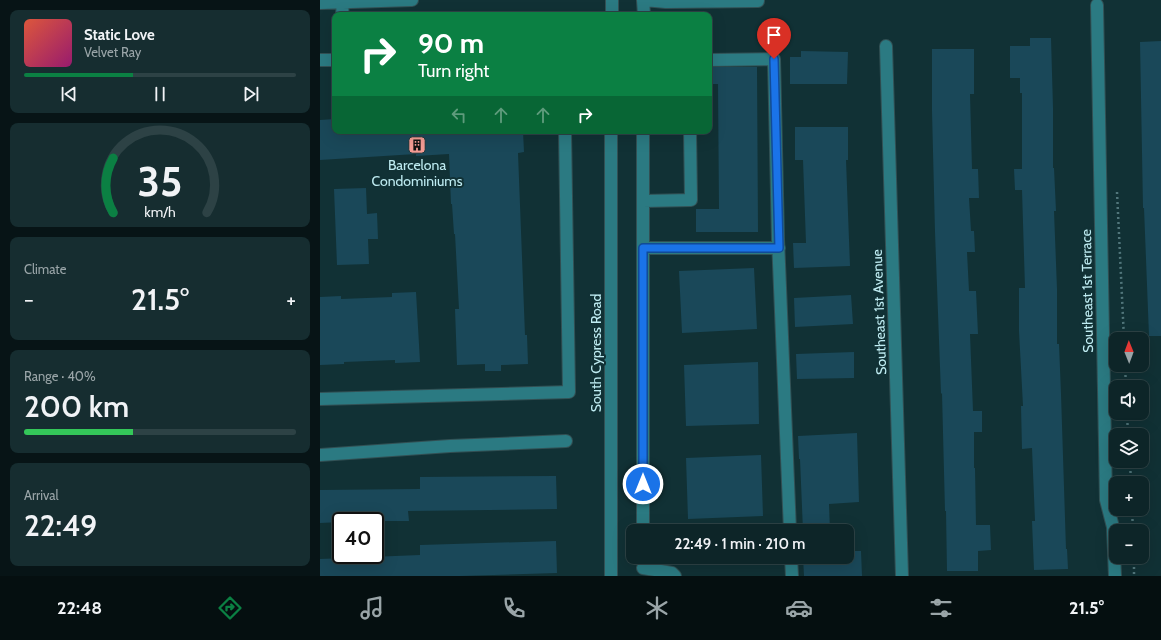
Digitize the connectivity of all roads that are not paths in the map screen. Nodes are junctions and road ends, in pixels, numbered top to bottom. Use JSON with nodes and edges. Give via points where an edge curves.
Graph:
{"nodes":[{"id":1,"x":412,"y":0,"type":"edge"},
{"id":2,"x":612,"y":0,"type":"edge"},
{"id":3,"x":644,"y":0,"type":"edge"},
{"id":4,"x":758,"y":1,"type":"edge"},
{"id":5,"x":343,"y":2,"type":"junction"},
{"id":6,"x":320,"y":3,"type":"edge"},
{"id":7,"x":1097,"y":5,"type":"dead end"},
{"id":8,"x":342,"y":12,"type":"edge"},
{"id":9,"x":612,"y":12,"type":"edge"},
{"id":10,"x":644,"y":12,"type":"edge"},
{"id":11,"x":886,"y":46,"type":"dead end"},
{"id":12,"x":320,"y":60,"type":"edge"},
{"id":13,"x":332,"y":60,"type":"edge"},
{"id":14,"x":712,"y":60,"type":"edge"},
{"id":15,"x":565,"y":134,"type":"edge"},
{"id":16,"x":611,"y":134,"type":"edge"},
{"id":17,"x":644,"y":134,"type":"edge"},
{"id":18,"x":690,"y":134,"type":"edge"},
{"id":19,"x":643,"y":201,"type":"junction"},
{"id":20,"x":643,"y":248,"type":"junction"},
{"id":21,"x":779,"y":248,"type":"junction"},
{"id":22,"x":320,"y":399,"type":"edge"},
{"id":23,"x":566,"y":441,"type":"dead end"},
{"id":24,"x":320,"y":455,"type":"edge"},
{"id":25,"x":643,"y":524,"type":"edge"},
{"id":26,"x":790,"y":524,"type":"edge"},
{"id":27,"x":791,"y":564,"type":"edge"},
{"id":28,"x":643,"y":567,"type":"edge"},
{"id":29,"x":611,"y":576,"type":"edge"},
{"id":30,"x":675,"y":576,"type":"edge"},
{"id":31,"x":792,"y":576,"type":"edge"},
{"id":32,"x":902,"y":576,"type":"edge"},
{"id":33,"x":1115,"y":576,"type":"edge"}],
"edges":[{"from":1,"to":5,"type":"street"},
{"from":2,"to":9,"type":"street"},
{"from":3,"to":4,"type":"street"},
{"from":3,"to":10,"type":"street"},
{"from":5,"to":6,"type":"street"},
{"from":5,"to":8,"type":"street"},
{"from":7,"to":33,"type":"street","name":"Southeast 1st Terrace","via":[[1106,500],[1113,527]]},
{"from":11,"to":32,"type":"street","name":"Southeast 1st Avenue"},
{"from":12,"to":13,"type":"street"},
{"from":14,"to":21,"type":"street","via":[[774,59]]},
{"from":15,"to":22,"type":"street","via":[[569,392]]},
{"from":16,"to":29,"type":"street","name":"South Cypress Road"},
{"from":17,"to":19,"type":"street"},
{"from":18,"to":19,"type":"street","via":[[691,200]]},
{"from":19,"to":20,"type":"street"},
{"from":20,"to":21,"type":"street"},
{"from":20,"to":25,"type":"street"},
{"from":21,"to":26,"type":"street"},
{"from":23,"to":24,"type":"street"},
{"from":27,"to":31,"type":"street"},
{"from":28,"to":30,"type":"street","via":[[672,573]]}]}
